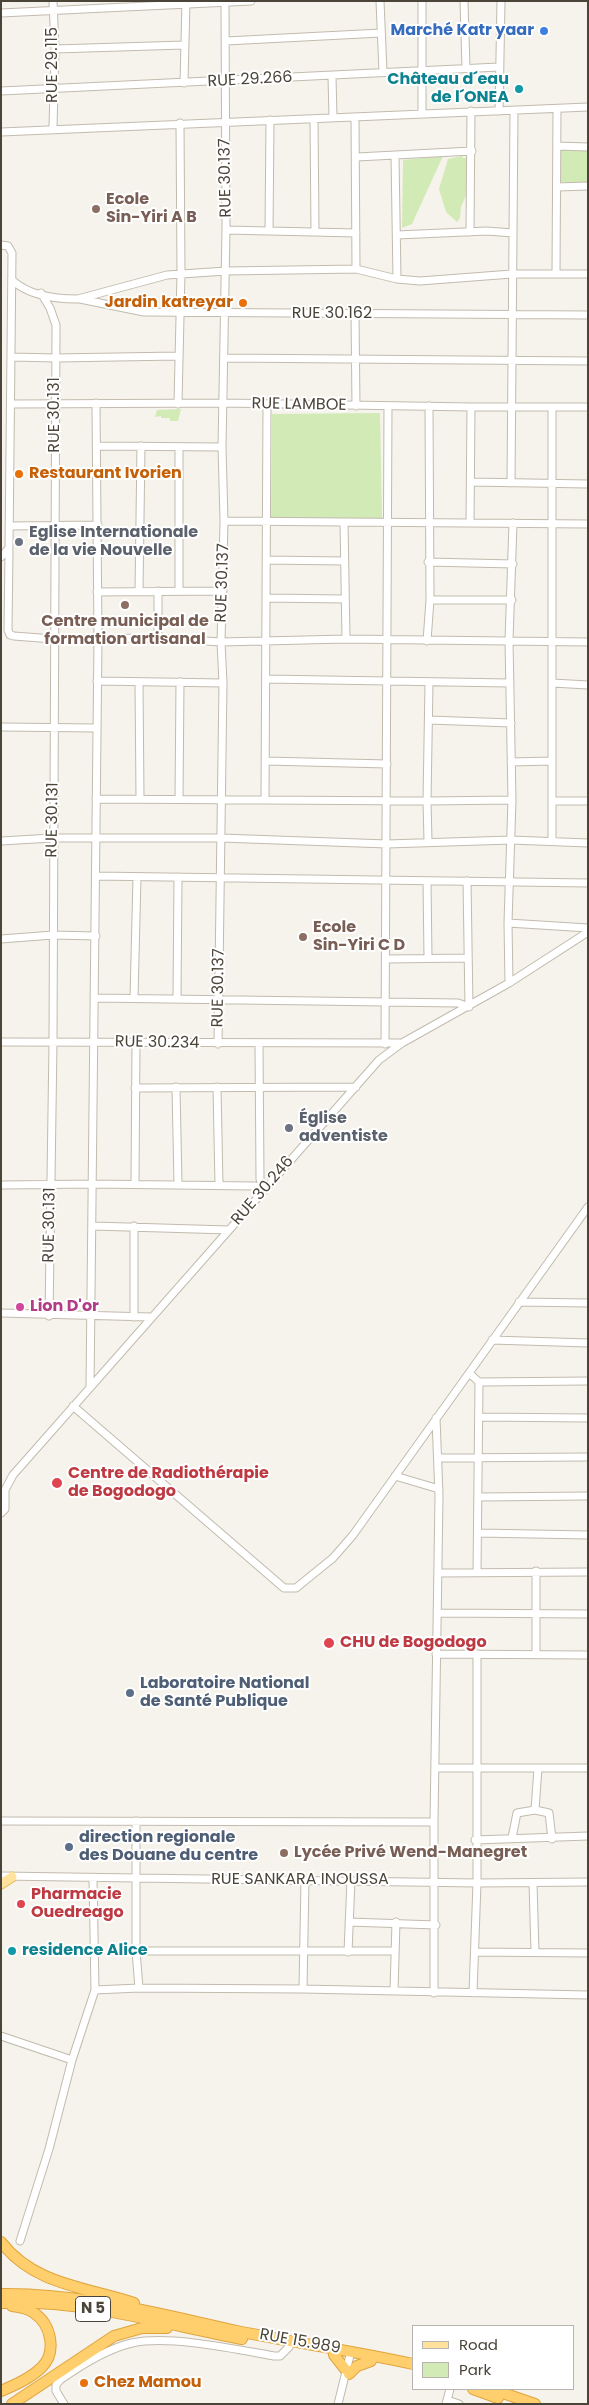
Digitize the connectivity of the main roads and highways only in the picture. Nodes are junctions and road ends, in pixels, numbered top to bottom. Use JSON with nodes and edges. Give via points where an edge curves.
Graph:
{"nodes":[{"id":1,"x":12,"y":1877,"type":"road end"},
{"id":2,"x":1,"y":1884,"type":"edge"},
{"id":3,"x":1,"y":2242,"type":"edge"},
{"id":4,"x":1,"y":2294,"type":"edge"},
{"id":5,"x":1,"y":2303,"type":"edge"},
{"id":6,"x":185,"y":2324,"type":"junction"},
{"id":7,"x":334,"y":2355,"type":"junction"},
{"id":8,"x":353,"y":2355,"type":"junction"},
{"id":9,"x":371,"y":2361,"type":"junction"},
{"id":10,"x":412,"y":2364,"type":"edge"},
{"id":11,"x":412,"y":2371,"type":"edge"},
{"id":12,"x":476,"y":2390,"type":"edge"},
{"id":13,"x":494,"y":2390,"type":"edge"},
{"id":14,"x":1,"y":2391,"type":"edge"},
{"id":15,"x":12,"y":2404,"type":"edge"},
{"id":16,"x":514,"y":2404,"type":"edge"},
{"id":17,"x":535,"y":2404,"type":"edge"}],
"edges":[{"from":1,"to":2,"type":"main road"},
{"from":3,"to":6,"type":"highway","via":[[21,2263],[53,2280],[105,2293]]},
{"from":4,"to":6,"type":"highway","number":"N 5","via":[[78,2298]]},
{"from":5,"to":6,"type":"highway","number":"N 5","via":[[72,2305]]},
{"from":5,"to":14,"type":"highway","via":[[21,2307],[41,2318],[48,2328],[50,2344],[43,2366]]},
{"from":6,"to":7,"type":"highway","number":"N 5"},
{"from":6,"to":8,"type":"highway","name":"RUE 15.989","number":"N 5"},
{"from":6,"to":15,"type":"highway","via":[[142,2328],[114,2336]]},
{"from":7,"to":8,"type":"highway","number":"N 5"},
{"from":7,"to":9,"type":"highway","via":[[346,2375]]},
{"from":8,"to":9,"type":"highway","number":"N 5"},
{"from":8,"to":10,"type":"highway","name":"RUE 15.989","number":"N 5"},
{"from":9,"to":11,"type":"highway","number":"N 5"},
{"from":12,"to":16,"type":"highway"},
{"from":13,"to":17,"type":"highway"}]}
